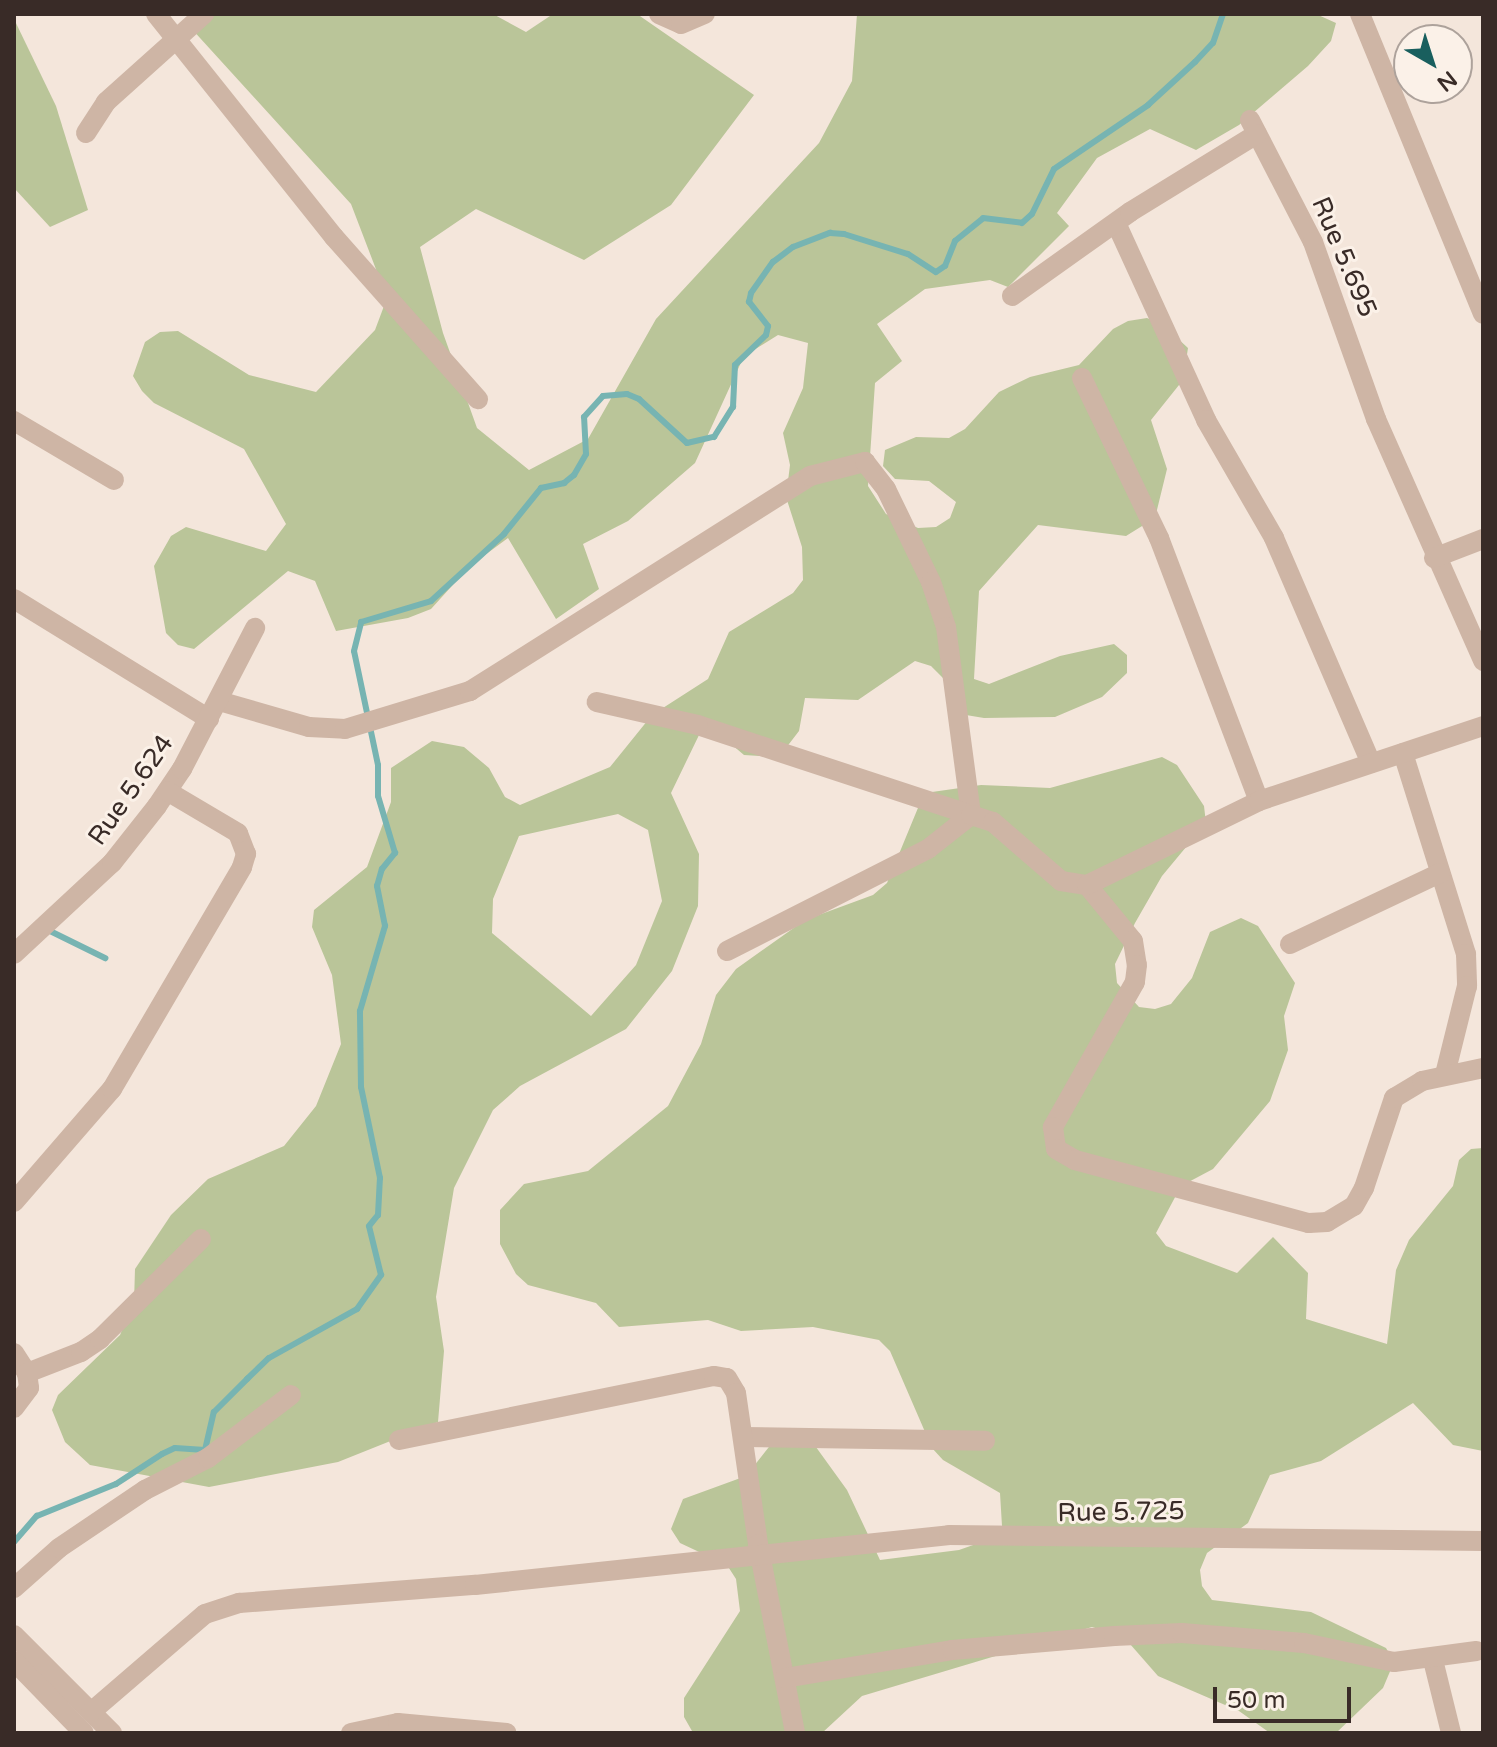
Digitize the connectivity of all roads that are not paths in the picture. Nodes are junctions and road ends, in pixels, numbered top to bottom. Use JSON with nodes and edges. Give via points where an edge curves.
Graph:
{"nodes":[{"id":1,"x":156,"y":14,"type":"edge"},
{"id":2,"x":204,"y":14,"type":"edge"},
{"id":3,"x":659,"y":14,"type":"edge"},
{"id":4,"x":705,"y":14,"type":"edge"},
{"id":5,"x":1360,"y":14,"type":"edge"},
{"id":6,"x":177,"y":39,"type":"junction"},
{"id":7,"x":86,"y":133,"type":"dead end"},
{"id":8,"x":1116,"y":223,"type":"junction"},
{"id":9,"x":1012,"y":296,"type":"dead end"},
{"id":10,"x":1483,"y":314,"type":"edge"},
{"id":11,"x":1082,"y":378,"type":"dead end"},
{"id":12,"x":478,"y":399,"type":"dead end"},
{"id":13,"x":14,"y":421,"type":"edge"},
{"id":14,"x":114,"y":480,"type":"dead end"},
{"id":15,"x":1483,"y":539,"type":"edge"},
{"id":16,"x":1434,"y":558,"type":"junction"},
{"id":17,"x":14,"y":599,"type":"edge"},
{"id":18,"x":255,"y":628,"type":"dead end"},
{"id":19,"x":1483,"y":661,"type":"edge"},
{"id":20,"x":597,"y":702,"type":"dead end"},
{"id":21,"x":214,"y":710,"type":"junction"},
{"id":22,"x":1483,"y":726,"type":"edge"},
{"id":23,"x":1403,"y":753,"type":"junction"},
{"id":24,"x":1371,"y":763,"type":"junction"},
{"id":25,"x":167,"y":791,"type":"junction"},
{"id":26,"x":1259,"y":801,"type":"junction"},
{"id":27,"x":971,"y":815,"type":"junction"},
{"id":28,"x":1440,"y":873,"type":"junction"},
{"id":29,"x":1087,"y":885,"type":"junction"},
{"id":30,"x":1290,"y":944,"type":"dead end"},
{"id":31,"x":727,"y":951,"type":"dead end"},
{"id":32,"x":14,"y":954,"type":"edge"},
{"id":33,"x":1483,"y":1068,"type":"edge"},
{"id":34,"x":1445,"y":1074,"type":"junction"},
{"id":35,"x":14,"y":1202,"type":"edge"},
{"id":36,"x":201,"y":1239,"type":"dead end"},
{"id":37,"x":14,"y":1353,"type":"edge"},
{"id":38,"x":27,"y":1373,"type":"junction"},
{"id":39,"x":291,"y":1395,"type":"dead end"},
{"id":40,"x":14,"y":1408,"type":"edge"},
{"id":41,"x":743,"y":1437,"type":"junction"},
{"id":42,"x":399,"y":1440,"type":"dead end"},
{"id":43,"x":985,"y":1441,"type":"dead end"},
{"id":44,"x":1483,"y":1541,"type":"edge"},
{"id":45,"x":761,"y":1558,"type":"junction"},
{"id":46,"x":14,"y":1588,"type":"edge"},
{"id":47,"x":14,"y":1635,"type":"edge"},
{"id":48,"x":1476,"y":1651,"type":"dead end"},
{"id":49,"x":1433,"y":1660,"type":"junction"},
{"id":50,"x":14,"y":1661,"type":"edge"},
{"id":51,"x":785,"y":1678,"type":"junction"},
{"id":52,"x":91,"y":1712,"type":"junction"},
{"id":53,"x":84,"y":1733,"type":"edge"},
{"id":54,"x":112,"y":1733,"type":"edge"},
{"id":55,"x":351,"y":1733,"type":"edge"},
{"id":56,"x":507,"y":1733,"type":"edge"},
{"id":57,"x":795,"y":1733,"type":"edge"},
{"id":58,"x":1451,"y":1733,"type":"edge"}],
"edges":[{"from":1,"to":6,"type":"street"},
{"from":2,"to":6,"type":"street"},
{"from":3,"to":4,"type":"street","via":[[681,24]]},
{"from":5,"to":10,"type":"street"},
{"from":6,"to":7,"type":"street","via":[[106,102]]},
{"from":6,"to":12,"type":"street","via":[[334,237]]},
{"from":8,"to":9,"type":"street"},
{"from":8,"to":16,"type":"street","name":"Rue 5.695","via":[[1254,127],[1325,269],[1376,419]]},
{"from":8,"to":24,"type":"street","via":[[1206,420],[1274,538]]},
{"from":11,"to":26,"type":"street","via":[[1159,538]]},
{"from":13,"to":14,"type":"street"},
{"from":15,"to":16,"type":"street"},
{"from":16,"to":19,"type":"street","name":"Rue 5.695"},
{"from":17,"to":21,"type":"street"},
{"from":18,"to":21,"type":"street","name":"Rue 5.624"},
{"from":20,"to":27,"type":"street","via":[[698,725]]},
{"from":21,"to":25,"type":"street","name":"Rue 5.624"},
{"from":21,"to":27,"type":"street","via":[[345,729],[470,691],[810,476],[865,462],[886,489],[931,582],[946,627]]},
{"from":22,"to":23,"type":"street"},
{"from":23,"to":24,"type":"street"},
{"from":23,"to":28,"type":"street"},
{"from":24,"to":26,"type":"street"},
{"from":25,"to":32,"type":"street","name":"Rue 5.624","via":[[112,863]]},
{"from":25,"to":35,"type":"street","via":[[238,833],[246,854],[242,867],[112,1089]]},
{"from":26,"to":29,"type":"street"},
{"from":27,"to":29,"type":"street","via":[[993,822],[1061,881]]},
{"from":27,"to":31,"type":"street","via":[[928,849]]},
{"from":28,"to":30,"type":"street"},
{"from":28,"to":34,"type":"street","via":[[1466,954],[1467,986]]},
{"from":29,"to":34,"type":"street","via":[[1133,941],[1137,965],[1135,982],[1053,1127],[1056,1149],[1075,1160],[1309,1223],[1327,1222],[1354,1206],[1364,1188],[1394,1098]]},
{"from":33,"to":34,"type":"street"},
{"from":36,"to":38,"type":"street","via":[[100,1339]]},
{"from":37,"to":38,"type":"street"},
{"from":38,"to":40,"type":"street","via":[[29,1388]]},
{"from":39,"to":46,"type":"street","via":[[208,1458],[145,1490],[59,1548]]},
{"from":41,"to":42,"type":"street","via":[[733,1385],[714,1376]]},
{"from":41,"to":43,"type":"street"},
{"from":41,"to":45,"type":"street"},
{"from":44,"to":45,"type":"street","name":"Rue 5.725","via":[[949,1535]]},
{"from":45,"to":51,"type":"street"},
{"from":45,"to":52,"type":"street","name":"Rue 5.725","via":[[223,1606],[205,1614]]},
{"from":47,"to":52,"type":"street"},
{"from":48,"to":49,"type":"street"},
{"from":49,"to":51,"type":"street","via":[[1394,1662],[1304,1643],[1182,1633],[952,1650]]},
{"from":49,"to":58,"type":"street"},
{"from":50,"to":53,"type":"street"},
{"from":51,"to":57,"type":"street"},
{"from":52,"to":54,"type":"street"},
{"from":55,"to":56,"type":"street","via":[[398,1723]]}]}
